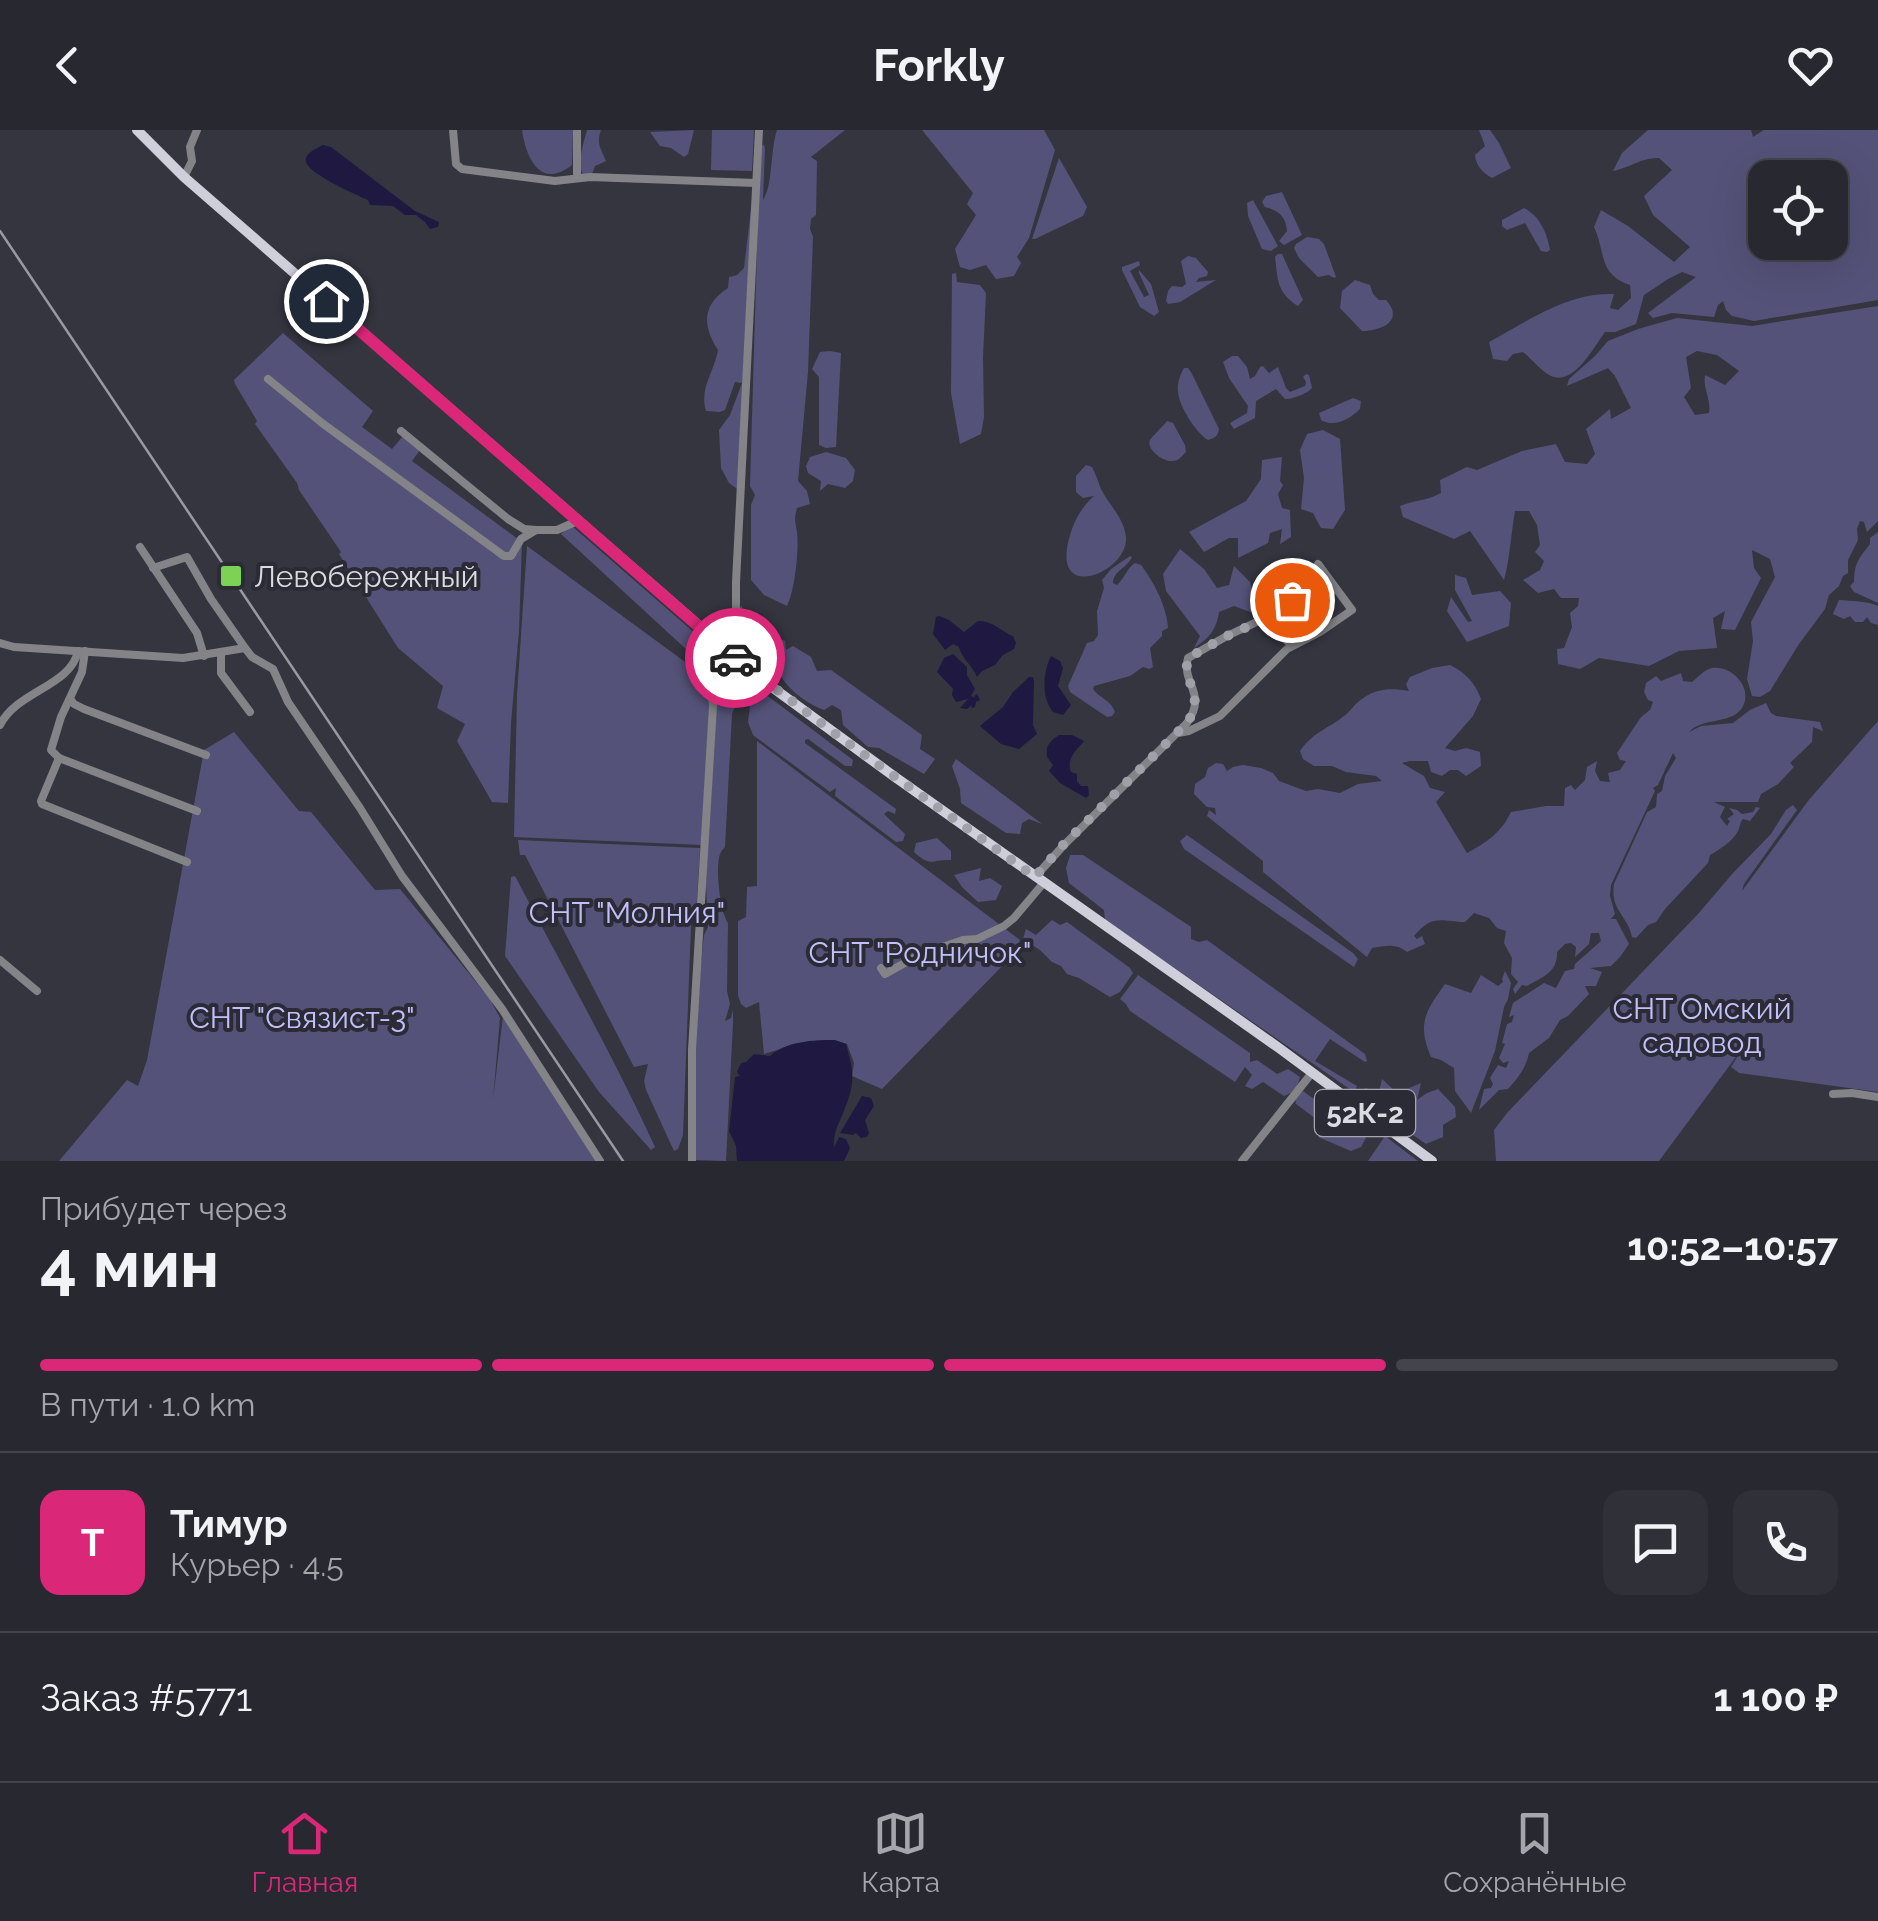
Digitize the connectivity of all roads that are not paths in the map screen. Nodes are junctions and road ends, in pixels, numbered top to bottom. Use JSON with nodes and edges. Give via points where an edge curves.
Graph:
{"nodes":[{"id":1,"x":134,"y":130,"type":"edge"},
{"id":2,"x":197,"y":130,"type":"edge"},
{"id":3,"x":453,"y":130,"type":"edge"},
{"id":4,"x":577,"y":130,"type":"edge"},
{"id":5,"x":758,"y":130,"type":"edge"},
{"id":6,"x":184,"y":177,"type":"junction"},
{"id":7,"x":577,"y":178,"type":"junction"},
{"id":8,"x":756,"y":183,"type":"junction"},
{"id":9,"x":268,"y":379,"type":"dead end"},
{"id":10,"x":401,"y":430,"type":"dead end"},
{"id":11,"x":573,"y":523,"type":"junction"},
{"id":12,"x":536,"y":530,"type":"junction"},
{"id":13,"x":140,"y":547,"type":"dead end"},
{"id":14,"x":154,"y":568,"type":"junction"},
{"id":15,"x":1262,"y":620,"type":"junction"},
{"id":16,"x":0,"y":643,"type":"edge"},
{"id":17,"x":716,"y":645,"type":"junction"},
{"id":18,"x":1292,"y":646,"type":"junction"},
{"id":19,"x":245,"y":648,"type":"junction"},
{"id":20,"x":81,"y":651,"type":"junction"},
{"id":21,"x":222,"y":652,"type":"junction"},
{"id":22,"x":204,"y":656,"type":"junction"},
{"id":23,"x":70,"y":698,"type":"junction"},
{"id":24,"x":250,"y":712,"type":"dead end"},
{"id":25,"x":2,"y":720,"type":"edge"},
{"id":26,"x":1178,"y":733,"type":"junction"},
{"id":27,"x":206,"y":755,"type":"dead end"},
{"id":28,"x":59,"y":758,"type":"junction"},
{"id":29,"x":196,"y":811,"type":"dead end"},
{"id":30,"x":187,"y":862,"type":"dead end"},
{"id":31,"x":1038,"y":882,"type":"junction"},
{"id":32,"x":0,"y":960,"type":"edge"},
{"id":33,"x":881,"y":968,"type":"dead end"},
{"id":34,"x":37,"y":991,"type":"dead end"},
{"id":35,"x":1311,"y":1074,"type":"junction"},
{"id":36,"x":1834,"y":1094,"type":"dead end"},
{"id":37,"x":1878,"y":1097,"type":"edge"},
{"id":38,"x":600,"y":1161,"type":"edge"},
{"id":39,"x":692,"y":1161,"type":"edge"},
{"id":40,"x":1242,"y":1161,"type":"edge"},
{"id":41,"x":1432,"y":1161,"type":"edge"}],
"edges":[{"from":1,"to":6,"type":"main road","number":"52К-2"},
{"from":1,"to":11,"type":"main road","number":"52К-2","via":[[181,181]]},
{"from":2,"to":6,"type":"street"},
{"from":3,"to":7,"type":"street","via":[[460,168]]},
{"from":4,"to":7,"type":"street"},
{"from":5,"to":8,"type":"street"},
{"from":6,"to":17,"type":"main road","number":"52К-2"},
{"from":7,"to":8,"type":"street"},
{"from":8,"to":17,"type":"street","via":[[736,634]]},
{"from":9,"to":12,"type":"street","via":[[504,556]]},
{"from":10,"to":12,"type":"street","via":[[508,519]]},
{"from":11,"to":12,"type":"street"},
{"from":11,"to":17,"type":"main road","number":"52К-2"},
{"from":13,"to":14,"type":"street"},
{"from":14,"to":19,"type":"street","via":[[186,556]]},
{"from":14,"to":22,"type":"street","via":[[197,633]]},
{"from":15,"to":18,"type":"street"},
{"from":15,"to":18,"type":"street","via":[[1288,605],[1318,564],[1352,610]]},
{"from":15,"to":26,"type":"street","via":[[1188,658],[1195,707]]},
{"from":16,"to":20,"type":"street"},
{"from":17,"to":31,"type":"main road","number":"52К-2"},
{"from":17,"to":39,"type":"street","via":[[705,664],[713,706],[692,1050]]},
{"from":18,"to":26,"type":"street","via":[[1225,712]]},
{"from":19,"to":21,"type":"street"},
{"from":19,"to":38,"type":"street","via":[[273,669],[402,876],[502,1008]]},
{"from":20,"to":22,"type":"street"},
{"from":20,"to":23,"type":"street","via":[[82,672]]},
{"from":20,"to":25,"type":"street","via":[[73,666]]},
{"from":21,"to":22,"type":"street"},
{"from":21,"to":24,"type":"street","via":[[221,673]]},
{"from":23,"to":27,"type":"street"},
{"from":23,"to":28,"type":"street","via":[[51,750]]},
{"from":26,"to":31,"type":"street","via":[[1062,846]]},
{"from":28,"to":29,"type":"street"},
{"from":28,"to":30,"type":"street","via":[[42,804]]},
{"from":31,"to":33,"type":"street","via":[[1002,927],[919,955],[886,974]]},
{"from":31,"to":35,"type":"main road","number":"52К-2"},
{"from":32,"to":34,"type":"street"},
{"from":35,"to":40,"type":"street"},
{"from":35,"to":41,"type":"main road","number":"52К-2"},
{"from":36,"to":37,"type":"street"}]}
